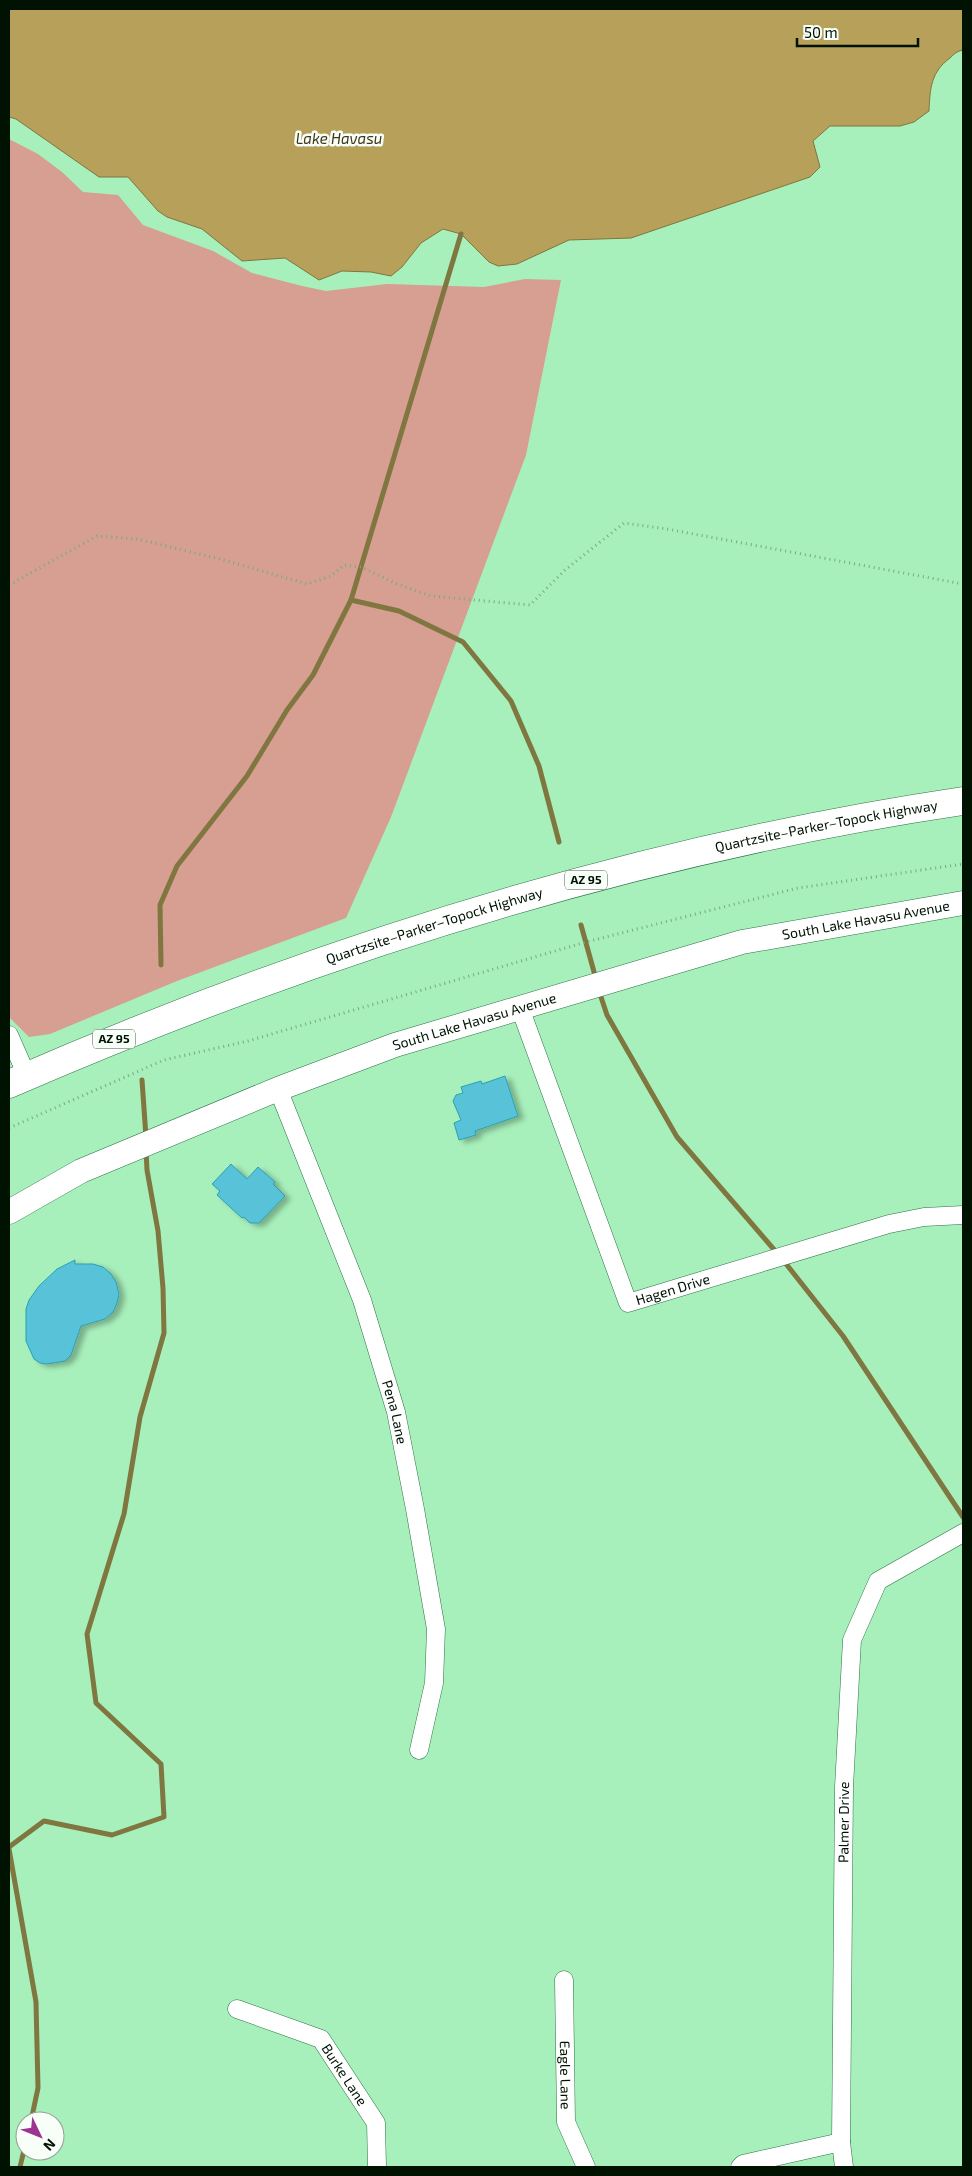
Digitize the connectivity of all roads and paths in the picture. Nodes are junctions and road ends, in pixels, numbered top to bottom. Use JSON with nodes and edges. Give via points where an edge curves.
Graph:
{"nodes":[{"id":1,"x":963,"y":584,"type":"edge"},
{"id":2,"x":9,"y":585,"type":"edge"},
{"id":3,"x":963,"y":801,"type":"edge"},
{"id":4,"x":963,"y":864,"type":"edge"},
{"id":5,"x":963,"y":903,"type":"edge"},
{"id":6,"x":520,"y":1008,"type":"junction"},
{"id":7,"x":9,"y":1035,"type":"edge"},
{"id":8,"x":14,"y":1081,"type":"edge"},
{"id":9,"x":278,"y":1089,"type":"junction"},
{"id":10,"x":9,"y":1128,"type":"edge"},
{"id":11,"x":9,"y":1212,"type":"edge"},
{"id":12,"x":963,"y":1215,"type":"edge"},
{"id":13,"x":963,"y":1533,"type":"edge"},
{"id":14,"x":419,"y":1750,"type":"dead end"},
{"id":15,"x":564,"y":1980,"type":"dead end"},
{"id":16,"x":237,"y":2009,"type":"dead end"},
{"id":17,"x":842,"y":2142,"type":"junction"},
{"id":18,"x":377,"y":2167,"type":"edge"},
{"id":19,"x":586,"y":2167,"type":"edge"},
{"id":20,"x":740,"y":2167,"type":"edge"},
{"id":21,"x":844,"y":2167,"type":"edge"}],
"edges":[{"from":1,"to":2,"type":"path","via":[[624,523],[565,570],[530,605],[431,596],[362,567],[344,565],[331,576],[307,584],[137,539],[97,536]]},
{"from":3,"to":8,"type":"highway","name":"Quartzsite–Parker–Topock Highway","number":"AZ 95","via":[[747,841],[583,880],[484,908],[218,998]]},
{"from":4,"to":10,"type":"path","via":[[798,888],[586,942],[248,1041],[164,1060]]},
{"from":5,"to":6,"type":"main road","name":"South Lake Havasu Avenue","via":[[742,942]]},
{"from":6,"to":9,"type":"main road","name":"South Lake Havasu Avenue","via":[[395,1046]]},
{"from":6,"to":12,"type":"street","name":"Hagen Drive","via":[[628,1303],[888,1224],[924,1217]]},
{"from":7,"to":8,"type":"street"},
{"from":9,"to":11,"type":"main road","name":"South Lake Havasu Avenue","via":[[81,1171]]},
{"from":9,"to":14,"type":"street","name":"Pena Lane","via":[[362,1300],[396,1412],[436,1629],[434,1683]]},
{"from":13,"to":17,"type":"street","name":"Palmer Drive","via":[[878,1581],[852,1640],[844,1787]]},
{"from":15,"to":19,"type":"street","name":"Eagle Lane","via":[[566,2122]]},
{"from":16,"to":18,"type":"street","name":"Burke Lane","via":[[321,2039],[376,2123]]},
{"from":17,"to":20,"type":"street"},
{"from":17,"to":21,"type":"street","name":"Palmer Drive"}]}
